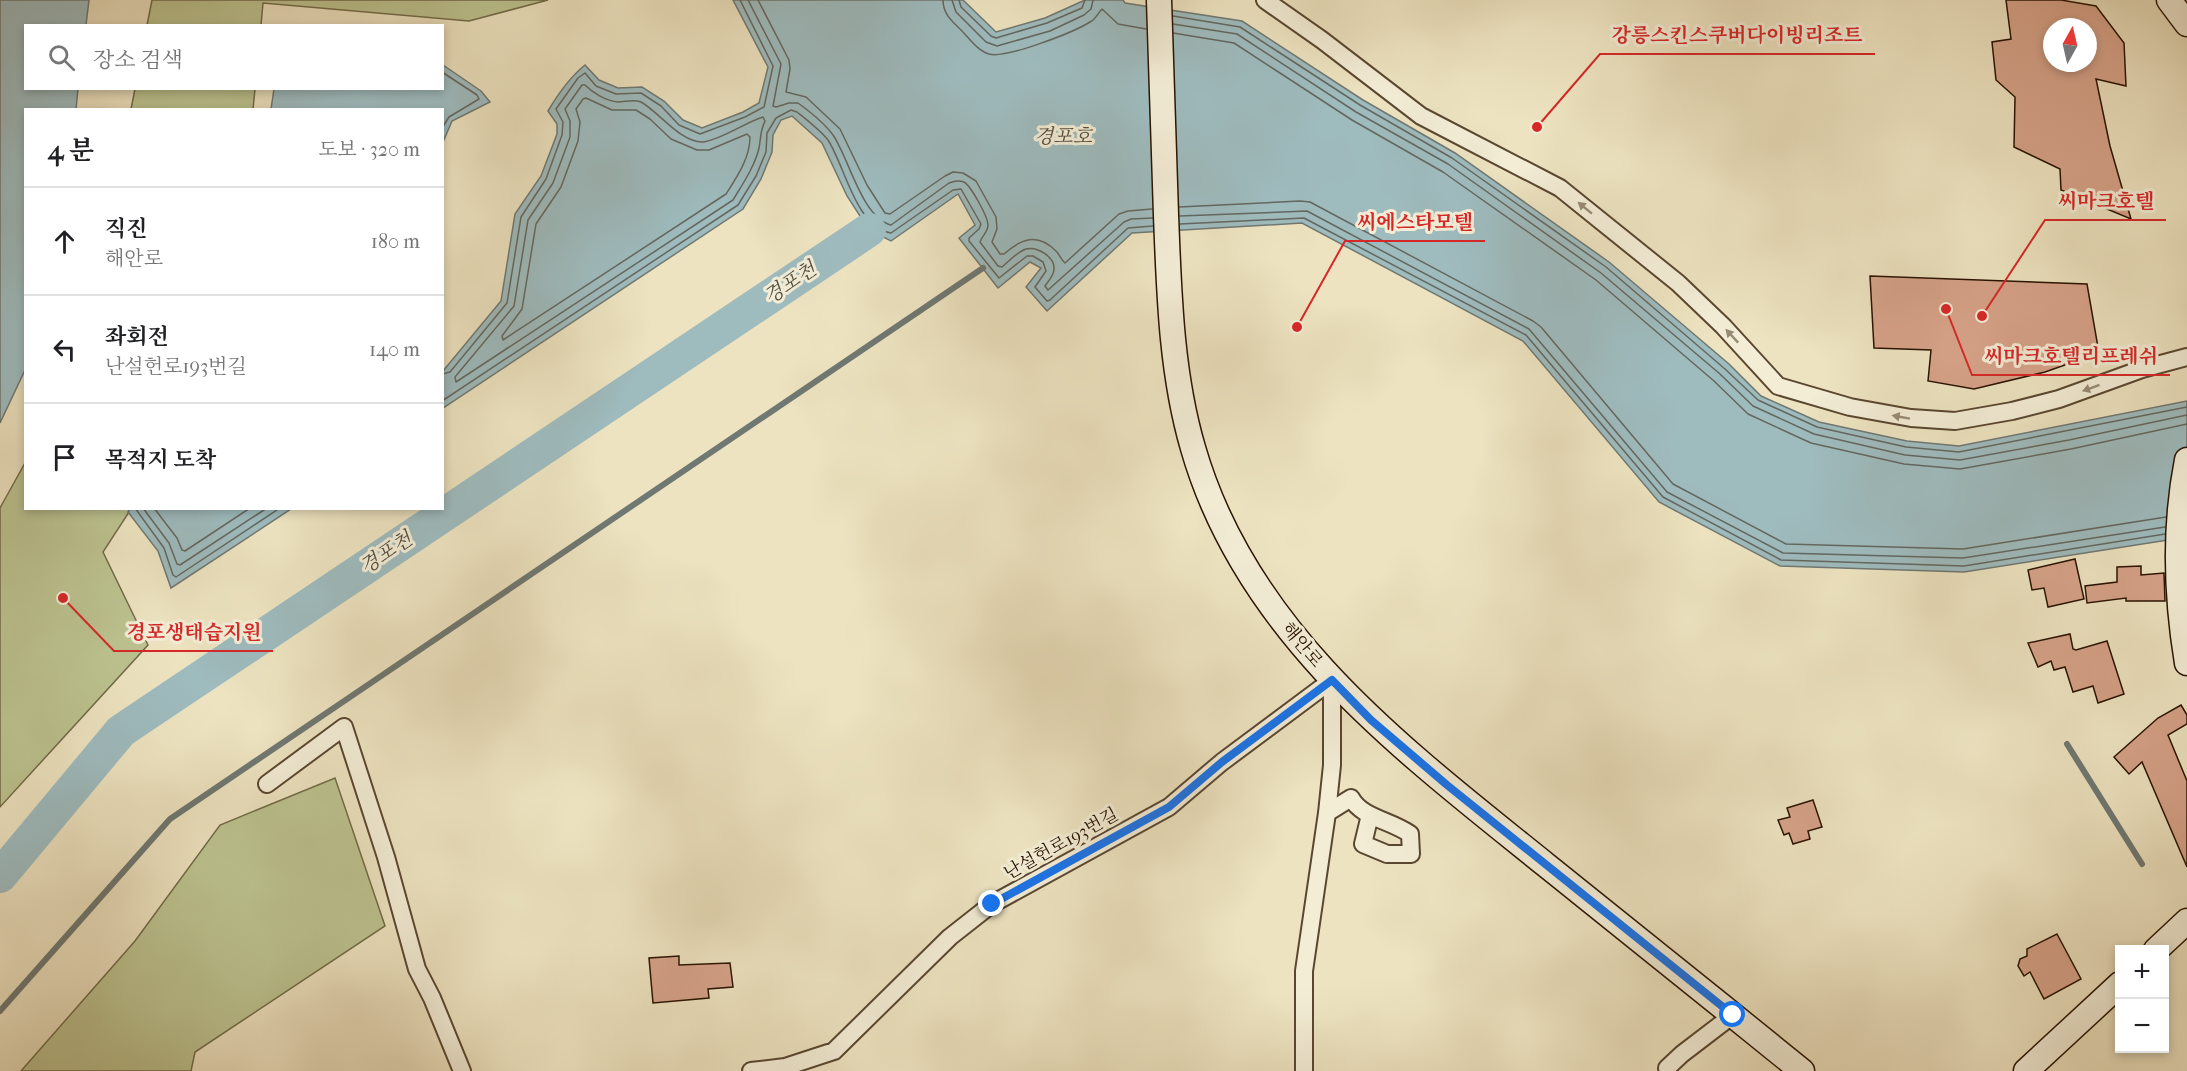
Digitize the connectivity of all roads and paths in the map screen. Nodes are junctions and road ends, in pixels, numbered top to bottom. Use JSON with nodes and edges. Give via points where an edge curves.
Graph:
{"nodes":[{"id":1,"x":1159,"y":0,"type":"edge"},
{"id":2,"x":1265,"y":0,"type":"edge"},
{"id":3,"x":2169,"y":0,"type":"edge"},
{"id":4,"x":2187,"y":24,"type":"edge"},
{"id":5,"x":2187,"y":357,"type":"edge"},
{"id":6,"x":2187,"y":460,"type":"edge"},
{"id":7,"x":2183,"y":587,"type":"edge"},
{"id":8,"x":2187,"y":663,"type":"edge"},
{"id":9,"x":1332,"y":680,"type":"junction"},
{"id":10,"x":267,"y":784,"type":"dead end"},
{"id":11,"x":1327,"y":813,"type":"junction"},
{"id":12,"x":1370,"y":815,"type":"dead end"},
{"id":13,"x":2187,"y":921,"type":"edge"},
{"id":14,"x":2161,"y":945,"type":"edge"},
{"id":15,"x":2115,"y":989,"type":"edge"},
{"id":16,"x":1733,"y":1015,"type":"junction"},
{"id":17,"x":1667,"y":1068,"type":"dead end"},
{"id":18,"x":462,"y":1071,"type":"edge"},
{"id":19,"x":751,"y":1071,"type":"edge"},
{"id":20,"x":1304,"y":1071,"type":"edge"},
{"id":21,"x":1802,"y":1071,"type":"edge"},
{"id":22,"x":2026,"y":1071,"type":"edge"}],
"edges":[{"from":1,"to":9,"type":"street","name":"해안로","via":[[1171,308],[1181,393],[1193,447],[1213,505],[1246,569],[1280,619]]},
{"from":5,"to":2,"type":"street","one_way":true,"via":[[2060,399],[1955,421],[1850,407],[1778,386],[1678,283],[1560,188],[1421,117]]},
{"from":3,"to":4,"type":"street"},
{"from":6,"to":7,"type":"street","via":[[2178,558]]},
{"from":7,"to":8,"type":"street"},
{"from":9,"to":11,"type":"street","via":[[1332,765]]},
{"from":9,"to":16,"type":"street","name":"해안로","via":[[1371,720],[1447,785]]},
{"from":9,"to":19,"type":"street","name":"난설헌로193번길","via":[[1169,807],[992,904],[950,937],[834,1052]]},
{"from":10,"to":18,"type":"street","via":[[344,727],[417,969]]},
{"from":11,"to":12,"type":"street","via":[[1351,798],[1357,808]]},
{"from":11,"to":20,"type":"street","via":[[1304,971]]},
{"from":13,"to":14,"type":"street"},
{"from":15,"to":22,"type":"street"},
{"from":16,"to":17,"type":"street"},
{"from":16,"to":21,"type":"street","name":"해안로"}]}
